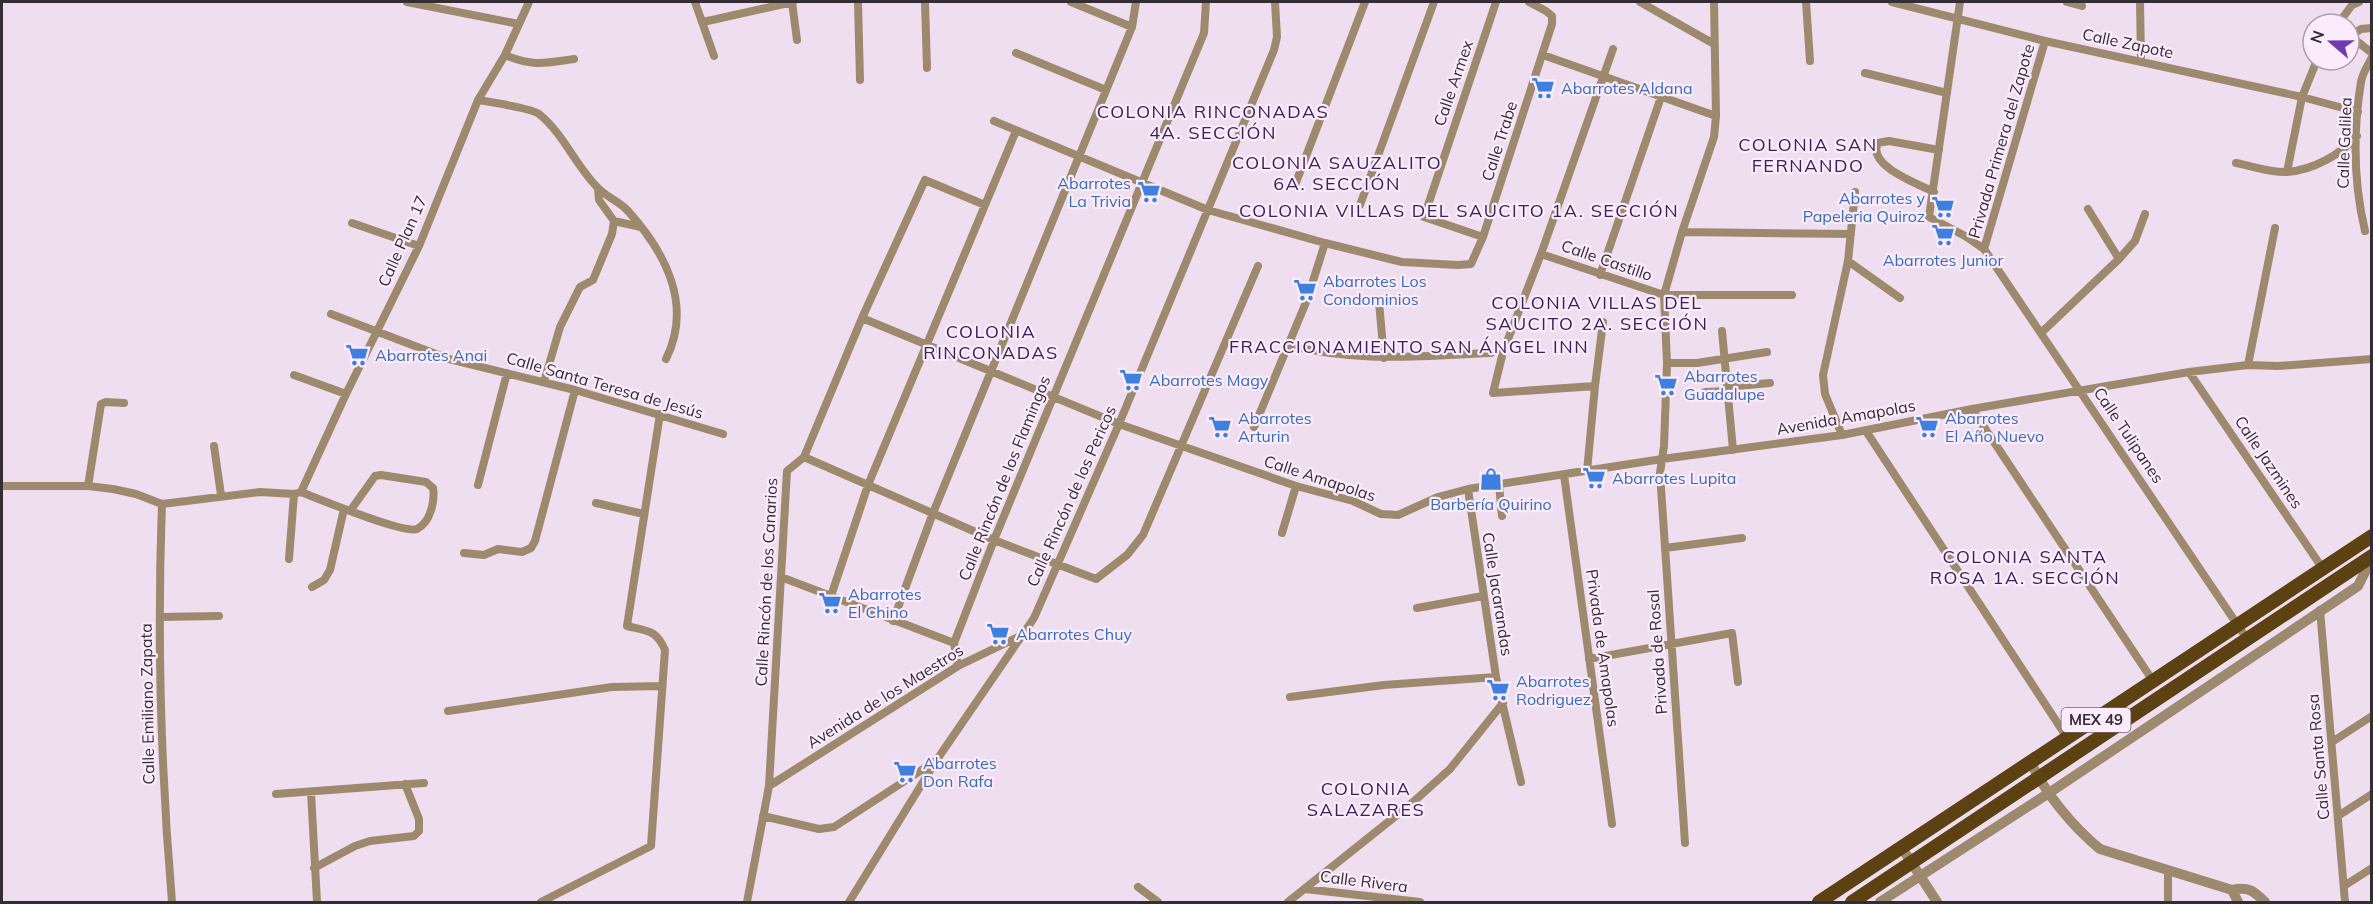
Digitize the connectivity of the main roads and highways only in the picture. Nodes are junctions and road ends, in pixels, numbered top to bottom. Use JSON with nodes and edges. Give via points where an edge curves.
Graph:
{"nodes":[{"id":1,"x":2372,"y":536,"type":"edge"},
{"id":2,"x":2372,"y":557,"type":"edge"},
{"id":3,"x":1819,"y":903,"type":"edge"},
{"id":4,"x":1852,"y":903,"type":"edge"}],
"edges":[{"from":1,"to":3,"type":"main road","number":"MEX 49"},
{"from":2,"to":4,"type":"main road","number":"MEX 49"}]}
